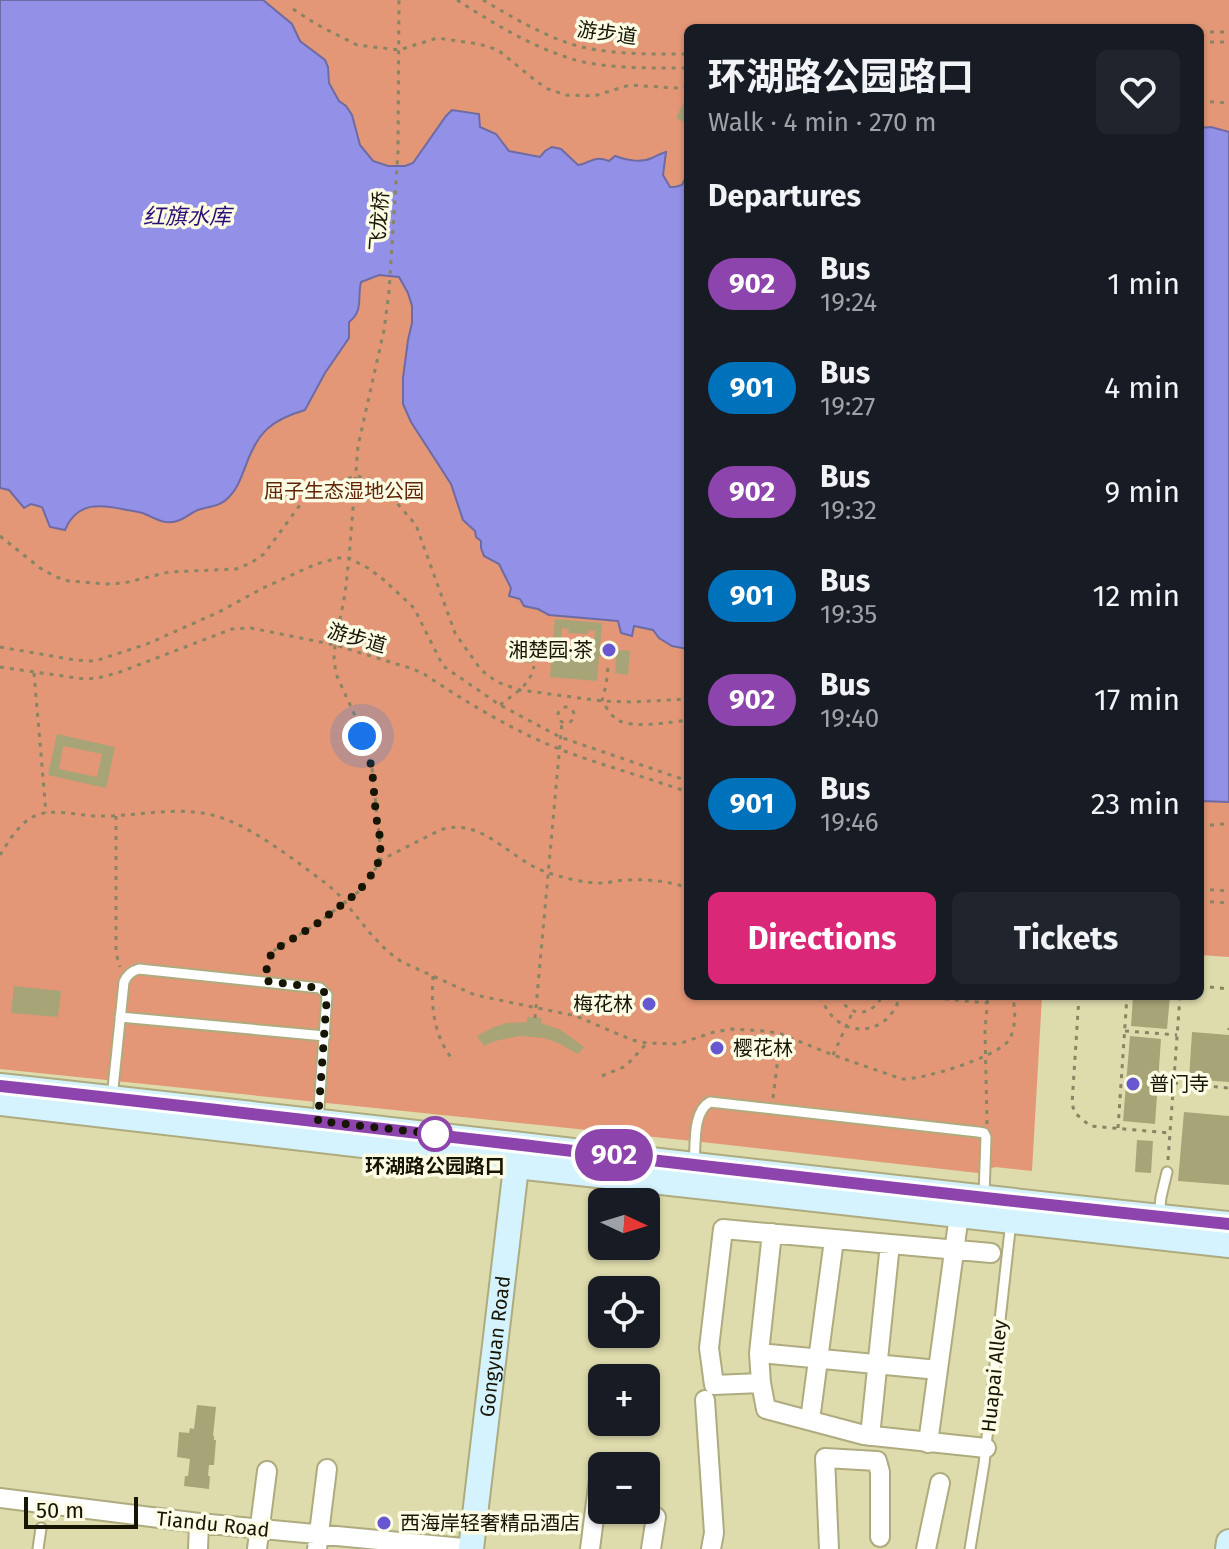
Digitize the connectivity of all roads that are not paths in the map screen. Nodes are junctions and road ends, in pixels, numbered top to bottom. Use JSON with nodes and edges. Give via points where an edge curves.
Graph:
{"nodes":[{"id":1,"x":120,"y":1017,"type":"junction"},
{"id":2,"x":325,"y":1036,"type":"junction"},
{"id":3,"x":0,"y":1086,"type":"edge"},
{"id":4,"x":112,"y":1098,"type":"junction"},
{"id":5,"x":0,"y":1103,"type":"edge"},
{"id":6,"x":318,"y":1121,"type":"junction"},
{"id":7,"x":517,"y":1155,"type":"junction"},
{"id":8,"x":694,"y":1165,"type":"junction"},
{"id":9,"x":1167,"y":1172,"type":"road end"},
{"id":10,"x":983,"y":1199,"type":"junction"},
{"id":11,"x":1012,"y":1211,"type":"junction"},
{"id":12,"x":959,"y":1215,"type":"junction"},
{"id":13,"x":1159,"y":1217,"type":"junction"},
{"id":14,"x":1229,"y":1224,"type":"edge"},
{"id":15,"x":772,"y":1233,"type":"junction"},
{"id":16,"x":834,"y":1240,"type":"junction"},
{"id":17,"x":890,"y":1244,"type":"junction"},
{"id":18,"x":1229,"y":1245,"type":"edge"},
{"id":19,"x":955,"y":1249,"type":"junction"},
{"id":20,"x":991,"y":1253,"type":"dead end"},
{"id":21,"x":759,"y":1353,"type":"junction"},
{"id":22,"x":817,"y":1358,"type":"junction"},
{"id":23,"x":877,"y":1364,"type":"junction"},
{"id":24,"x":938,"y":1370,"type":"junction"},
{"id":25,"x":761,"y":1383,"type":"junction"},
{"id":26,"x":705,"y":1400,"type":"dead end"},
{"id":27,"x":810,"y":1420,"type":"junction"},
{"id":28,"x":870,"y":1436,"type":"junction"},
{"id":29,"x":928,"y":1443,"type":"junction"},
{"id":30,"x":986,"y":1448,"type":"junction"},
{"id":31,"x":327,"y":1469,"type":"dead end"},
{"id":32,"x":267,"y":1471,"type":"dead end"},
{"id":33,"x":940,"y":1483,"type":"dead end"},
{"id":34,"x":0,"y":1498,"type":"edge"},
{"id":35,"x":199,"y":1523,"type":"junction"},
{"id":36,"x":593,"y":1524,"type":"edge"},
{"id":37,"x":655,"y":1524,"type":"edge"},
{"id":38,"x":41,"y":1528,"type":"dead end"},
{"id":39,"x":260,"y":1529,"type":"junction"},
{"id":40,"x":880,"y":1537,"type":"dead end"},
{"id":41,"x":318,"y":1541,"type":"edge"},
{"id":42,"x":1229,"y":1542,"type":"edge"},
{"id":43,"x":38,"y":1549,"type":"edge"},
{"id":44,"x":198,"y":1549,"type":"edge"},
{"id":45,"x":257,"y":1549,"type":"edge"},
{"id":46,"x":472,"y":1549,"type":"edge"},
{"id":47,"x":590,"y":1549,"type":"edge"},
{"id":48,"x":651,"y":1549,"type":"edge"},
{"id":49,"x":711,"y":1549,"type":"edge"},
{"id":50,"x":829,"y":1549,"type":"edge"},
{"id":51,"x":926,"y":1549,"type":"edge"},
{"id":52,"x":970,"y":1549,"type":"edge"},
{"id":53,"x":1228,"y":1549,"type":"edge"}],
"edges":[{"from":1,"to":2,"type":"lane"},
{"from":1,"to":2,"type":"lane","via":[[124,982],[139,969],[320,988],[327,1000]]},
{"from":1,"to":4,"type":"lane"},
{"from":2,"to":6,"type":"lane"},
{"from":3,"to":4,"type":"main road"},
{"from":4,"to":6,"type":"main road"},
{"from":5,"to":7,"type":"main road","via":[[363,1145]]},
{"from":6,"to":7,"type":"main road"},
{"from":7,"to":8,"type":"main road"},
{"from":7,"to":12,"type":"main road"},
{"from":7,"to":46,"type":"main road","name":"Gongyuan Road"},
{"from":8,"to":10,"type":"main road"},
{"from":8,"to":10,"type":"lane","via":[[701,1108],[710,1102],[978,1132],[986,1137]]},
{"from":9,"to":13,"type":"lane"},
{"from":10,"to":11,"type":"main road"},
{"from":11,"to":12,"type":"main road"},
{"from":11,"to":13,"type":"main road"},
{"from":11,"to":18,"type":"main road"},
{"from":11,"to":30,"type":"lane","name":"Huapai Alley"},
{"from":12,"to":19,"type":"street"},
{"from":13,"to":14,"type":"main road"},
{"from":15,"to":16,"type":"street"},
{"from":15,"to":21,"type":"street"},
{"from":15,"to":25,"type":"street","via":[[723,1229],[709,1348],[714,1385]]},
{"from":16,"to":17,"type":"street"},
{"from":16,"to":22,"type":"street"},
{"from":17,"to":19,"type":"street"},
{"from":17,"to":23,"type":"street"},
{"from":19,"to":20,"type":"street"},
{"from":19,"to":24,"type":"street"},
{"from":21,"to":22,"type":"street"},
{"from":21,"to":25,"type":"street"},
{"from":22,"to":23,"type":"street"},
{"from":22,"to":27,"type":"street"},
{"from":23,"to":24,"type":"street"},
{"from":23,"to":28,"type":"street"},
{"from":24,"to":29,"type":"street"},
{"from":25,"to":27,"type":"street","via":[[766,1409]]},
{"from":26,"to":49,"type":"street"},
{"from":27,"to":28,"type":"street"},
{"from":28,"to":29,"type":"street"},
{"from":29,"to":30,"type":"street"},
{"from":30,"to":52,"type":"lane","name":"Huapai Alley"},
{"from":31,"to":41,"type":"street"},
{"from":32,"to":39,"type":"street"},
{"from":33,"to":51,"type":"street"},
{"from":34,"to":35,"type":"street","name":"Tiandu Road"},
{"from":35,"to":39,"type":"street","name":"Tiandu Road"},
{"from":35,"to":44,"type":"street"},
{"from":36,"to":47,"type":"street"},
{"from":37,"to":48,"type":"street"},
{"from":38,"to":43,"type":"lane"},
{"from":39,"to":41,"type":"street","name":"Tiandu Road"},
{"from":39,"to":45,"type":"street"},
{"from":40,"to":50,"type":"street","via":[[877,1461],[825,1458]]},
{"from":41,"to":46,"type":"street","name":"Tiandu Road"},
{"from":42,"to":53,"type":"main road"}]}
